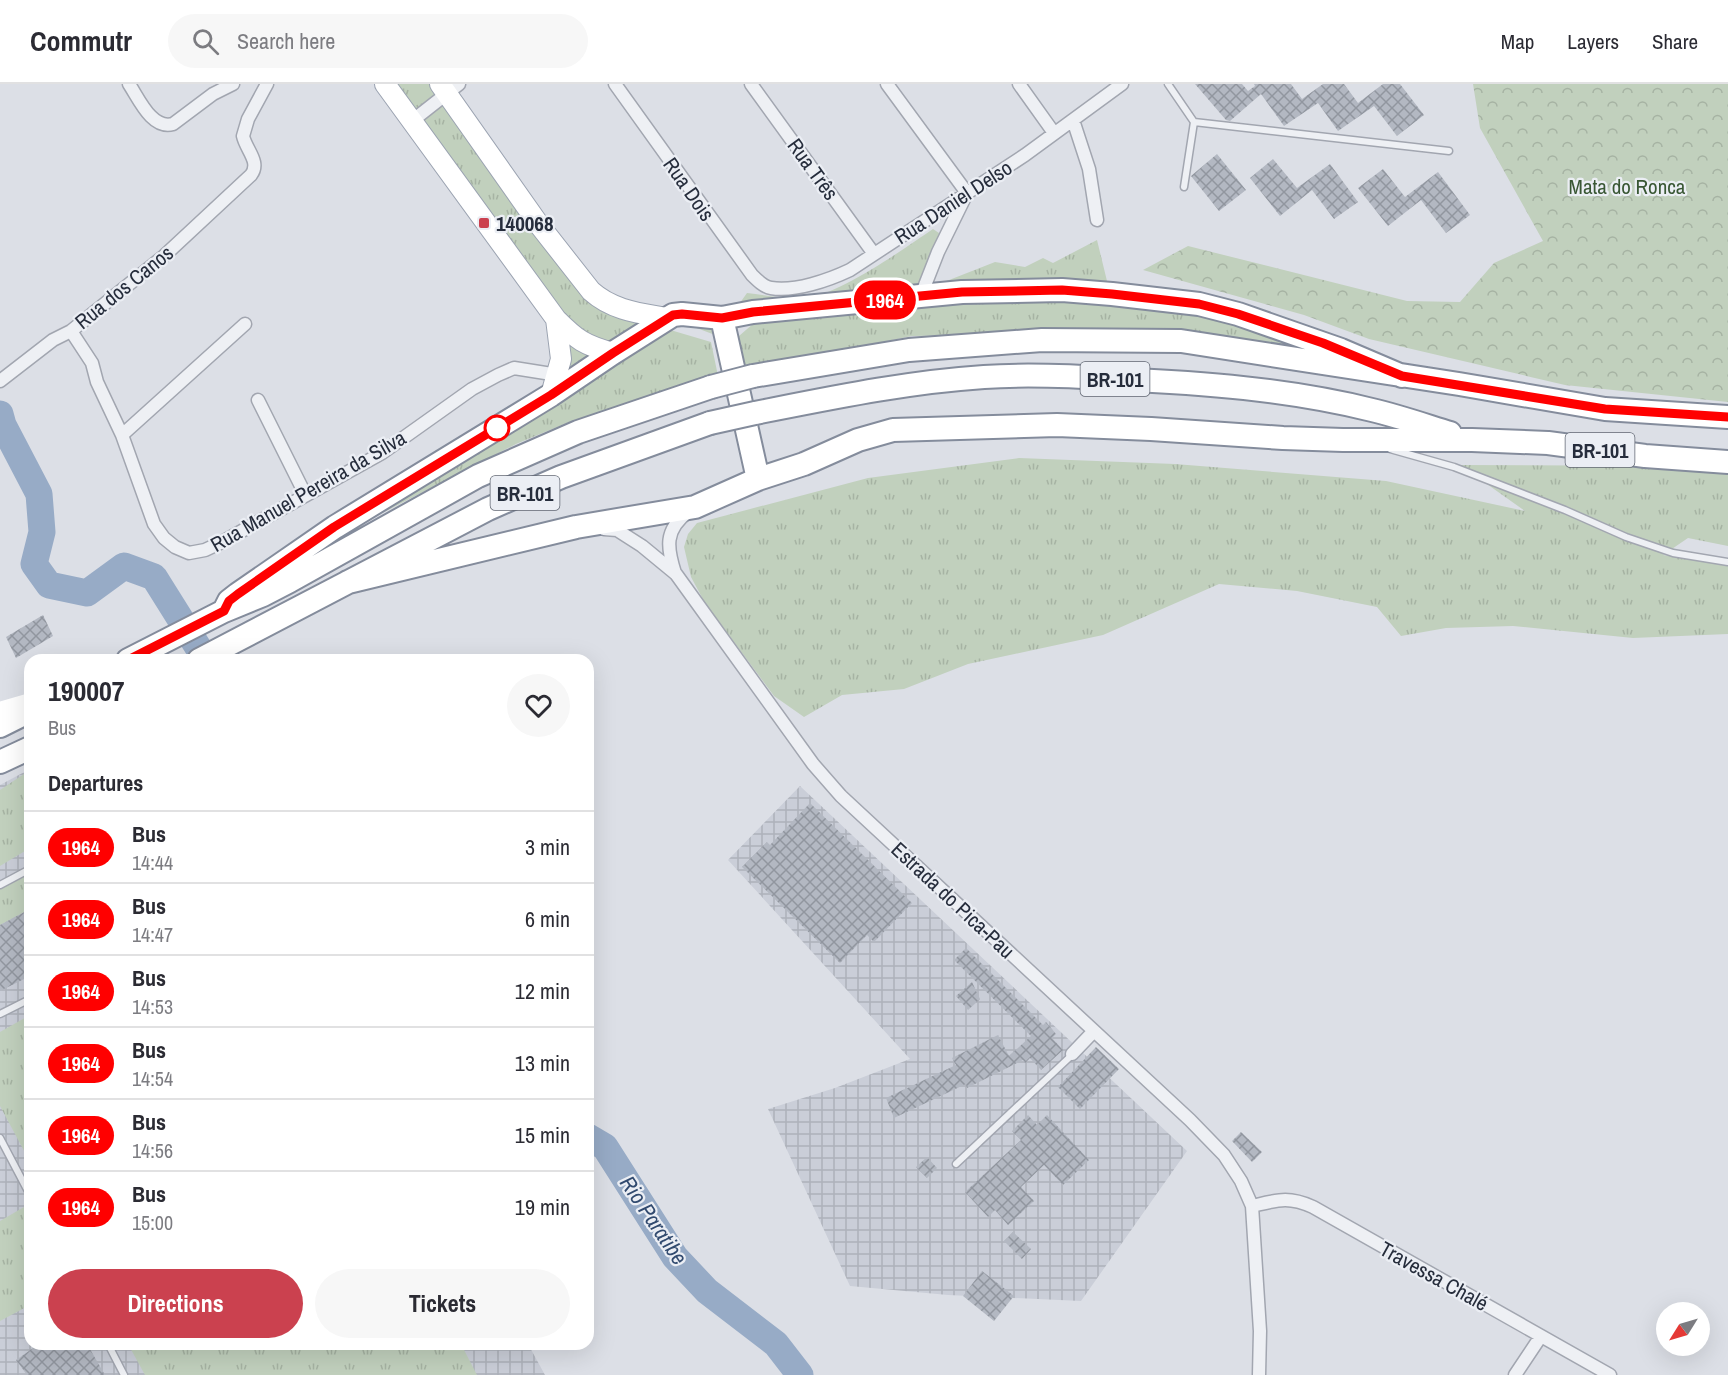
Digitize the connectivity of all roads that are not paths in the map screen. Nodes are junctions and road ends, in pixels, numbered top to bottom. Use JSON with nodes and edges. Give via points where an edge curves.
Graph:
{"nodes":[{"id":1,"x":129,"y":84,"type":"edge"},
{"id":2,"x":233,"y":84,"type":"edge"},
{"id":3,"x":267,"y":84,"type":"edge"},
{"id":4,"x":385,"y":84,"type":"edge"},
{"id":5,"x":615,"y":84,"type":"edge"},
{"id":6,"x":751,"y":84,"type":"edge"},
{"id":7,"x":887,"y":84,"type":"edge"},
{"id":8,"x":1019,"y":84,"type":"edge"},
{"id":9,"x":1122,"y":84,"type":"edge"},
{"id":10,"x":1168,"y":84,"type":"edge"},
{"id":11,"x":448,"y":87,"type":"edge"},
{"id":12,"x":210,"y":89,"type":"edge"},
{"id":13,"x":1073,"y":120,"type":"junction"},
{"id":14,"x":412,"y":121,"type":"junction"},
{"id":15,"x":1194,"y":122,"type":"junction"},
{"id":16,"x":1054,"y":133,"type":"junction"},
{"id":17,"x":1449,"y":151,"type":"dead end"},
{"id":18,"x":1184,"y":187,"type":"dead end"},
{"id":19,"x":967,"y":192,"type":"junction"},
{"id":20,"x":1097,"y":220,"type":"dead end"},
{"id":21,"x":874,"y":254,"type":"junction"},
{"id":22,"x":769,"y":288,"type":"joint"},
{"id":23,"x":920,"y":298,"type":"junction"},
{"id":24,"x":666,"y":318,"type":"junction"},
{"id":25,"x":722,"y":318,"type":"junction"},
{"id":26,"x":555,"y":320,"type":"junction"},
{"id":27,"x":245,"y":324,"type":"dead end"},
{"id":28,"x":71,"y":331,"type":"junction"},
{"id":29,"x":613,"y":353,"type":"junction"},
{"id":30,"x":1402,"y":376,"type":"junction"},
{"id":31,"x":3,"y":379,"type":"edge"},
{"id":32,"x":554,"y":385,"type":"junction"},
{"id":33,"x":258,"y":400,"type":"dead end"},
{"id":34,"x":1728,"y":417,"type":"edge"},
{"id":35,"x":122,"y":435,"type":"junction"},
{"id":36,"x":1343,"y":440,"type":"junction"},
{"id":37,"x":1472,"y":440,"type":"junction"},
{"id":38,"x":1728,"y":462,"type":"edge"},
{"id":39,"x":758,"y":479,"type":"junction"},
{"id":40,"x":306,"y":495,"type":"junction"},
{"id":41,"x":695,"y":507,"type":"junction"},
{"id":42,"x":576,"y":527,"type":"junction"},
{"id":43,"x":1728,"y":562,"type":"edge"},
{"id":44,"x":676,"y":574,"type":"junction"},
{"id":45,"x":348,"y":582,"type":"junction"},
{"id":46,"x":214,"y":616,"type":"junction"},
{"id":47,"x":139,"y":654,"type":"edge"},
{"id":48,"x":210,"y":654,"type":"edge"},
{"id":49,"x":24,"y":704,"type":"edge"},
{"id":50,"x":0,"y":711,"type":"edge"},
{"id":51,"x":24,"y":714,"type":"edge"},
{"id":52,"x":0,"y":726,"type":"edge"},
{"id":53,"x":24,"y":872,"type":"edge"},
{"id":54,"x":0,"y":885,"type":"edge"},
{"id":55,"x":24,"y":1002,"type":"edge"},
{"id":56,"x":0,"y":1014,"type":"edge"},
{"id":57,"x":1094,"y":1031,"type":"junction"},
{"id":58,"x":1072,"y":1054,"type":"joint"},
{"id":59,"x":0,"y":1138,"type":"edge"},
{"id":60,"x":957,"y":1164,"type":"dead end"},
{"id":61,"x":24,"y":1184,"type":"edge"},
{"id":62,"x":1252,"y":1206,"type":"junction"},
{"id":63,"x":1541,"y":1336,"type":"junction"},
{"id":64,"x":111,"y":1350,"type":"edge"},
{"id":65,"x":124,"y":1375,"type":"edge"},
{"id":66,"x":1259,"y":1375,"type":"edge"},
{"id":67,"x":1515,"y":1375,"type":"edge"},
{"id":68,"x":1610,"y":1375,"type":"edge"}],
"edges":[{"from":1,"to":12,"type":"street","via":[[152,118],[165,127]]},
{"from":2,"to":12,"type":"street"},
{"from":3,"to":28,"type":"street","name":"Rua dos Canos","via":[[243,136],[255,170],[164,256]]},
{"from":4,"to":14,"type":"main road"},
{"from":5,"to":22,"type":"street","name":"Rua Dois","via":[[744,266]]},
{"from":6,"to":21,"type":"street","name":"Rua Três"},
{"from":7,"to":19,"type":"street"},
{"from":8,"to":16,"type":"street"},
{"from":9,"to":13,"type":"street","name":"Rua Daniel Delso"},
{"from":10,"to":15,"type":"lane"},
{"from":11,"to":14,"type":"street"},
{"from":11,"to":24,"type":"main road","via":[[540,226],[591,291],[621,309]]},
{"from":13,"to":16,"type":"street","name":"Rua Daniel Delso"},
{"from":13,"to":20,"type":"street","via":[[1089,169]]},
{"from":14,"to":26,"type":"main road"},
{"from":15,"to":17,"type":"lane"},
{"from":15,"to":18,"type":"lane"},
{"from":16,"to":19,"type":"street","name":"Rua Daniel Delso"},
{"from":19,"to":21,"type":"street","name":"Rua Daniel Delso"},
{"from":19,"to":23,"type":"street"},
{"from":21,"to":22,"type":"street","name":"Rua Daniel Delso","via":[[828,280]]},
{"from":23,"to":25,"type":"highway"},
{"from":23,"to":30,"type":"highway","via":[[973,292],[1062,290],[1199,304],[1287,330]]},
{"from":24,"to":25,"type":"highway","via":[[682,314]]},
{"from":24,"to":29,"type":"highway"},
{"from":25,"to":39,"type":"highway"},
{"from":26,"to":29,"type":"main road","via":[[587,345]]},
{"from":26,"to":32,"type":"main road","via":[[561,359]]},
{"from":27,"to":35,"type":"street"},
{"from":28,"to":31,"type":"street","name":"Rua dos Canos","via":[[53,340]]},
{"from":28,"to":35,"type":"street","name":"Rua Manuel Pereira da Silva","via":[[92,363]]},
{"from":29,"to":32,"type":"highway","number":"BR-101"},
{"from":30,"to":34,"type":"highway","number":"BR-101","via":[[1605,409]]},
{"from":30,"to":46,"type":"highway","number":"BR-101","bridge":true,"via":[[1181,341],[1042,340],[909,350],[753,376],[578,432],[478,476],[290,581]]},
{"from":32,"to":40,"type":"street","name":"Rua Manuel Pereira da Silva","via":[[514,368],[498,375],[382,453]]},
{"from":32,"to":46,"type":"highway","number":"BR-101","via":[[334,527],[238,594]]},
{"from":33,"to":40,"type":"street"},
{"from":35,"to":40,"type":"street","name":"Rua Manuel Pereira da Silva","via":[[154,524],[164,538],[189,553],[222,542]]},
{"from":36,"to":37,"type":"highway"},
{"from":36,"to":39,"type":"highway","via":[[1057,425],[893,430]]},
{"from":36,"to":43,"type":"lane","via":[[1378,445],[1454,467],[1673,553]]},
{"from":37,"to":38,"type":"highway","number":"BR-101","via":[[1548,443]]},
{"from":37,"to":45,"type":"highway","number":"BR-101","bridge":true,"via":[[1372,410],[1244,387],[1069,376],[985,377],[925,383],[710,423],[561,477],[488,509]]},
{"from":39,"to":41,"type":"highway"},
{"from":41,"to":42,"type":"highway"},
{"from":41,"to":44,"type":"street","name":"Estrada do Pica-Pau","via":[[678,520],[670,537],[668,551]]},
{"from":42,"to":44,"type":"street","name":"Estrada do Pica-Pau","via":[[617,530],[652,552]]},
{"from":42,"to":45,"type":"highway"},
{"from":44,"to":57,"type":"street","name":"Estrada do Pica-Pau","via":[[813,764],[841,796]]},
{"from":45,"to":48,"type":"highway","number":"BR-101"},
{"from":46,"to":47,"type":"highway","number":"BR-101"},
{"from":49,"to":50,"type":"main road"},
{"from":51,"to":52,"type":"highway"},
{"from":53,"to":54,"type":"lane"},
{"from":55,"to":56,"type":"lane"},
{"from":57,"to":58,"type":"street"},
{"from":57,"to":62,"type":"street","name":"Estrada do Pica-Pau","via":[[1224,1155]]},
{"from":58,"to":60,"type":"lane"},
{"from":59,"to":61,"type":"lane"},
{"from":62,"to":63,"type":"street","name":"Travessa Chalé","via":[[1284,1198],[1298,1200]]},
{"from":62,"to":66,"type":"street"},
{"from":63,"to":67,"type":"street"},
{"from":63,"to":68,"type":"street","name":"Travessa Chalé"},
{"from":64,"to":65,"type":"lane"}]}
